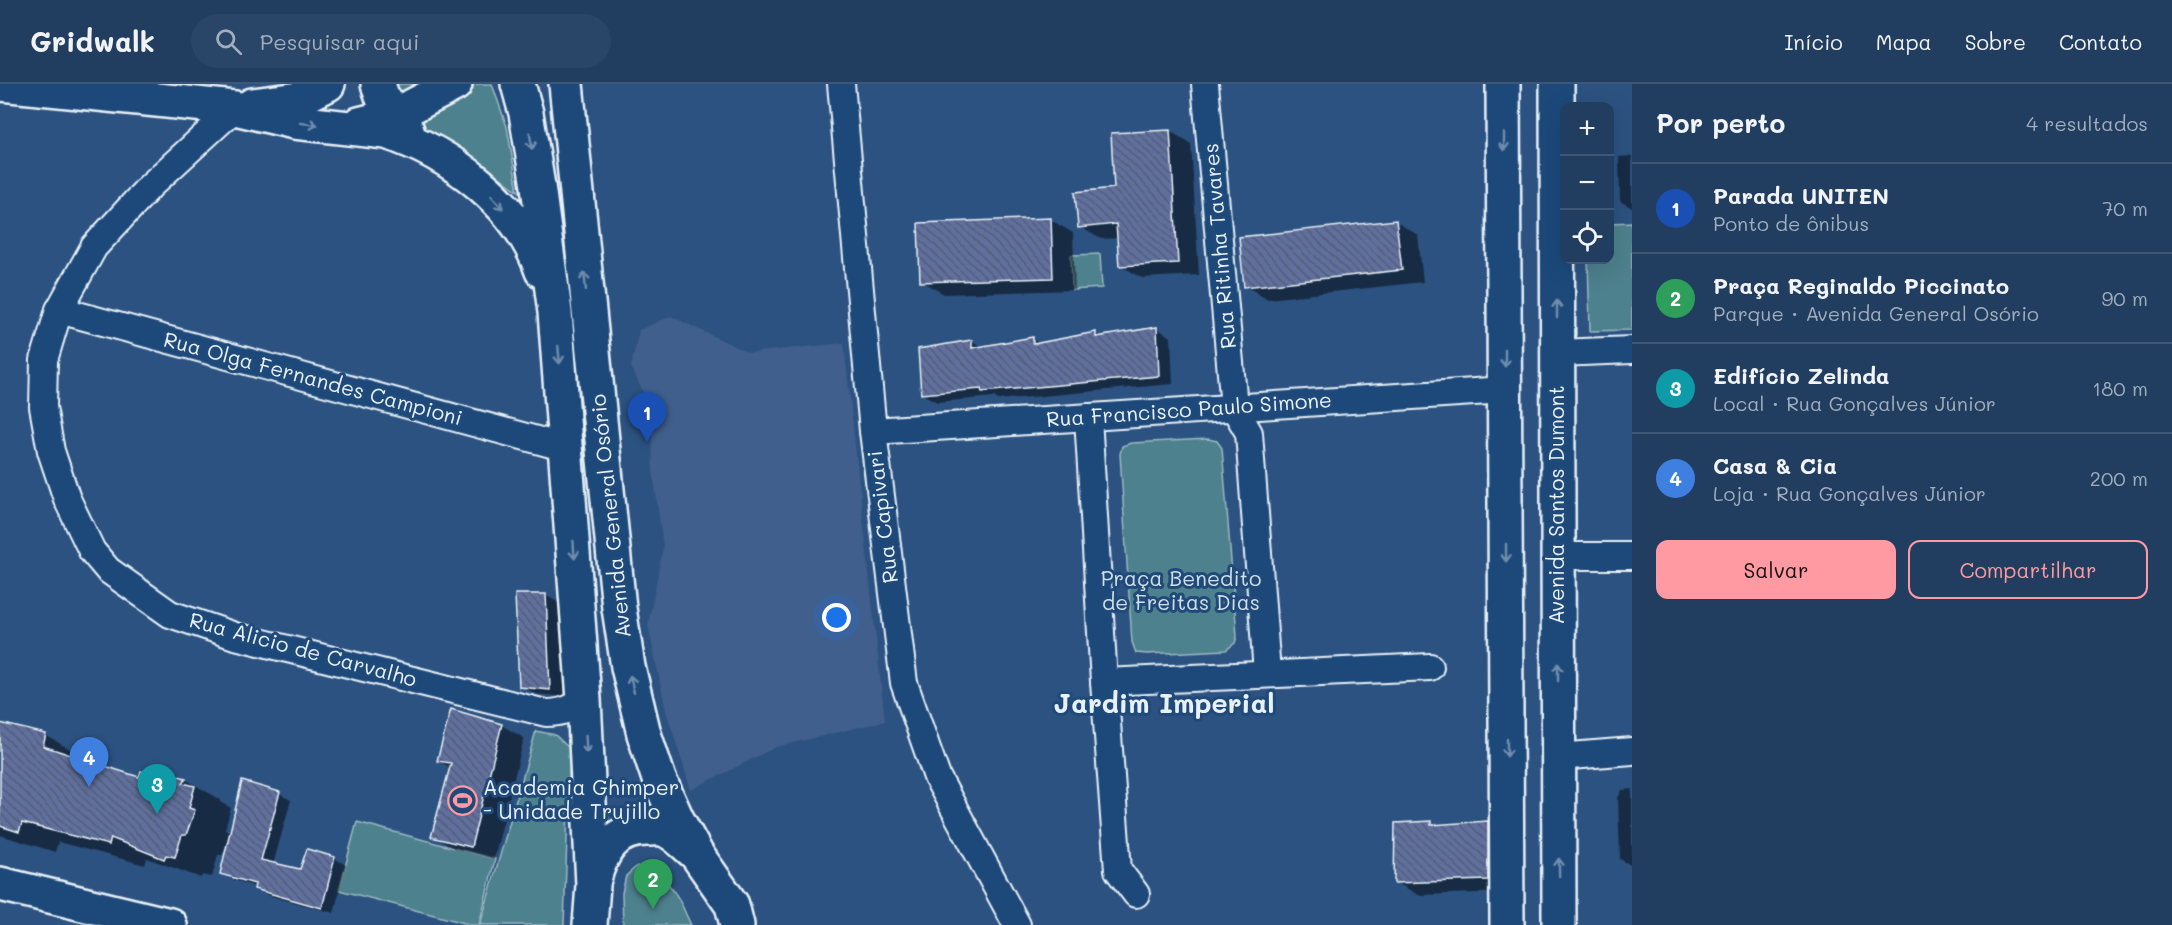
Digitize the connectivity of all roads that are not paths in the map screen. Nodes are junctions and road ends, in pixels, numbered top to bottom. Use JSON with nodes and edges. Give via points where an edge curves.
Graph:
{"nodes":[{"id":1,"x":1,"y":84,"type":"edge"},
{"id":2,"x":328,"y":84,"type":"edge"},
{"id":3,"x":378,"y":84,"type":"edge"},
{"id":4,"x":455,"y":84,"type":"edge"},
{"id":5,"x":518,"y":84,"type":"edge"},
{"id":6,"x":566,"y":84,"type":"edge"},
{"id":7,"x":841,"y":84,"type":"edge"},
{"id":8,"x":1205,"y":84,"type":"edge"},
{"id":9,"x":1503,"y":84,"type":"edge"},
{"id":10,"x":1557,"y":84,"type":"edge"},
{"id":11,"x":236,"y":108,"type":"junction"},
{"id":12,"x":395,"y":115,"type":"junction"},
{"id":13,"x":343,"y":128,"type":"junction"},
{"id":14,"x":435,"y":153,"type":"junction"},
{"id":15,"x":59,"y":310,"type":"junction"},
{"id":16,"x":555,"y":312,"type":"junction"},
{"id":17,"x":1632,"y":350,"type":"edge"},
{"id":18,"x":1557,"y":353,"type":"junction"},
{"id":19,"x":1505,"y":390,"type":"junction"},
{"id":20,"x":1234,"y":407,"type":"junction"},
{"id":21,"x":1088,"y":417,"type":"junction"},
{"id":22,"x":873,"y":431,"type":"junction"},
{"id":23,"x":566,"y":448,"type":"junction"},
{"id":24,"x":1558,"y":556,"type":"junction"},
{"id":25,"x":1632,"y":556,"type":"edge"},
{"id":26,"x":1430,"y":667,"type":"dead end"},
{"id":27,"x":1267,"y":673,"type":"junction"},
{"id":28,"x":1104,"y":682,"type":"junction"},
{"id":29,"x":584,"y":699,"type":"junction"},
{"id":30,"x":1632,"y":750,"type":"edge"},
{"id":31,"x":1558,"y":757,"type":"junction"},
{"id":32,"x":697,"y":855,"type":"junction"},
{"id":33,"x":0,"y":884,"type":"edge"},
{"id":34,"x":593,"y":885,"type":"junction"},
{"id":35,"x":1136,"y":894,"type":"dead end"},
{"id":36,"x":738,"y":918,"type":"edge"},
{"id":37,"x":170,"y":925,"type":"edge"},
{"id":38,"x":590,"y":925,"type":"edge"},
{"id":39,"x":1017,"y":925,"type":"edge"},
{"id":40,"x":1507,"y":925,"type":"edge"},
{"id":41,"x":1559,"y":925,"type":"edge"}],
"edges":[{"from":1,"to":11,"type":"main road"},
{"from":2,"to":11,"type":"main road","via":[[299,99]]},
{"from":3,"to":12,"type":"main road","via":[[381,96]]},
{"from":4,"to":12,"type":"main road"},
{"from":5,"to":16,"type":"main road","name":"Avenida General Osório","one_way":true,"via":[[538,186]]},
{"from":32,"to":6,"type":"main road","name":"Avenida General Osório","one_way":true,"via":[[659,779],[628,667]]},
{"from":7,"to":22,"type":"street","name":"Rua Capivari"},
{"from":8,"to":20,"type":"street","name":"Rua Ritinha Tavares"},
{"from":9,"to":19,"type":"main road","one_way":true},
{"from":18,"to":10,"type":"main road","name":"Avenida Santos Dumont","one_way":true},
{"from":11,"to":13,"type":"main road","one_way":true,"via":[[294,122]]},
{"from":11,"to":15,"type":"street","name":"Rua Alicio de Carvalho","via":[[150,186],[94,247]]},
{"from":12,"to":13,"type":"main road"},
{"from":12,"to":14,"type":"main road"},
{"from":13,"to":14,"type":"main road","via":[[386,132]]},
{"from":14,"to":16,"type":"main road","one_way":true,"via":[[484,186],[520,230],[537,257]]},
{"from":15,"to":23,"type":"street","name":"Rua Olga Fernandes Campioni"},
{"from":15,"to":29,"type":"street","name":"Rua Alicio de Carvalho","via":[[44,360],[43,407],[51,451],[67,500],[92,551],[108,570],[170,614],[235,636],[546,713],[559,713]]},
{"from":16,"to":23,"type":"main road","name":"Avenida General Osório","one_way":true},
{"from":17,"to":18,"type":"street"},
{"from":18,"to":24,"type":"main road","name":"Avenida Santos Dumont"},
{"from":19,"to":20,"type":"street","name":"Rua Francisco Paulo Simone"},
{"from":19,"to":40,"type":"main road","one_way":true},
{"from":20,"to":21,"type":"street","name":"Rua Francisco Paulo Simone"},
{"from":20,"to":27,"type":"street","via":[[1249,433]]},
{"from":21,"to":22,"type":"street","name":"Rua Francisco Paulo Simone"},
{"from":21,"to":28,"type":"street"},
{"from":22,"to":39,"type":"street","name":"Rua Capivari","via":[[904,683],[937,777]]},
{"from":23,"to":29,"type":"main road","name":"Avenida General Osório","one_way":true},
{"from":24,"to":25,"type":"street"},
{"from":31,"to":24,"type":"main road","name":"Avenida Santos Dumont","one_way":true},
{"from":26,"to":27,"type":"street"},
{"from":27,"to":28,"type":"street"},
{"from":28,"to":35,"type":"street","via":[[1118,870]]},
{"from":29,"to":34,"type":"main road","name":"Avenida General Osório","one_way":true},
{"from":30,"to":31,"type":"street"},
{"from":41,"to":31,"type":"main road","name":"Avenida Santos Dumont","one_way":true},
{"from":32,"to":34,"type":"main road","via":[[662,829],[640,829],[621,835],[607,847],[599,860]]},
{"from":32,"to":36,"type":"main road","name":"Avenida General Osório"},
{"from":33,"to":37,"type":"main road"},
{"from":34,"to":38,"type":"main road","name":"Avenida General Osório"}]}
